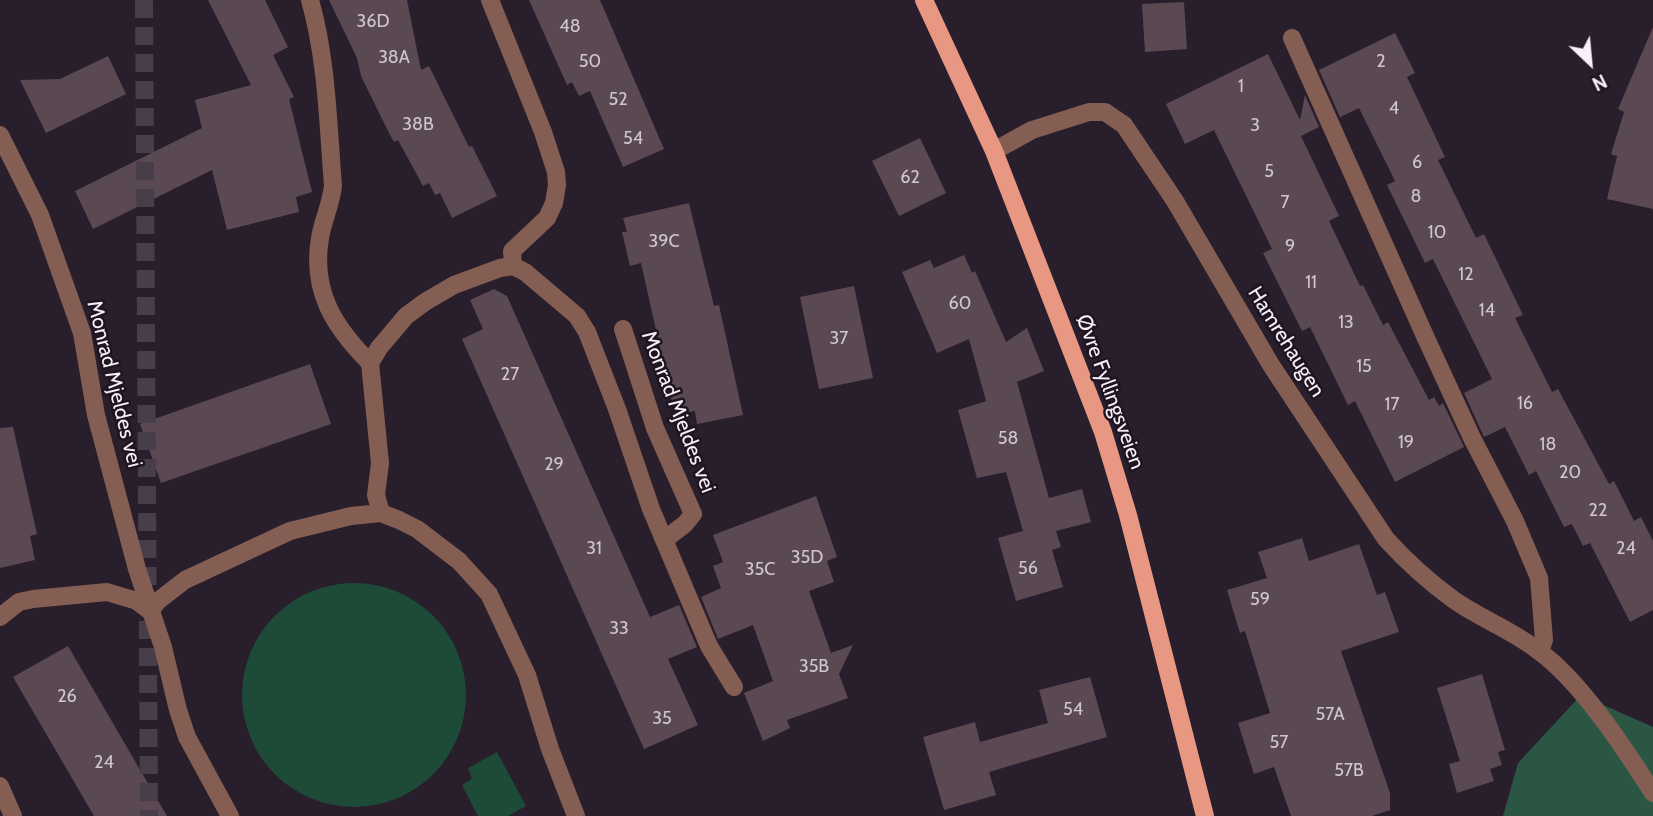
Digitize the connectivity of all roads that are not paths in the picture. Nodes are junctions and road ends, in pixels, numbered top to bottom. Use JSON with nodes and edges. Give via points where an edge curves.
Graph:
{"nodes":[{"id":1,"x":310,"y":0,"type":"edge"},
{"id":2,"x":490,"y":0,"type":"edge"},
{"id":3,"x":924,"y":0,"type":"edge"},
{"id":4,"x":1293,"y":37,"type":"dead end"},
{"id":5,"x":0,"y":135,"type":"edge"},
{"id":6,"x":994,"y":151,"type":"junction"},
{"id":7,"x":513,"y":266,"type":"junction"},
{"id":8,"x":622,"y":329,"type":"dead end"},
{"id":9,"x":370,"y":363,"type":"junction"},
{"id":10,"x":381,"y":513,"type":"junction"},
{"id":11,"x":664,"y":540,"type":"junction"},
{"id":12,"x":150,"y":611,"type":"junction"},
{"id":13,"x":0,"y":617,"type":"edge"},
{"id":14,"x":1540,"y":651,"type":"junction"},
{"id":15,"x":734,"y":687,"type":"dead end"},
{"id":16,"x":0,"y":786,"type":"edge"},
{"id":17,"x":1653,"y":793,"type":"edge"},
{"id":18,"x":13,"y":816,"type":"edge"},
{"id":19,"x":230,"y":816,"type":"edge"},
{"id":20,"x":576,"y":816,"type":"edge"},
{"id":21,"x":1205,"y":816,"type":"edge"}],
"edges":[{"from":1,"to":9,"type":"street","via":[[325,79],[333,186],[316,264],[326,306]]},
{"from":2,"to":7,"type":"street","via":[[556,172],[554,203],[547,218],[512,251]]},
{"from":3,"to":6,"type":"main road","name":"Øvre Fyllingsveien"},
{"from":4,"to":14,"type":"street","via":[[1425,336],[1539,578],[1544,640]]},
{"from":5,"to":12,"type":"street","name":"Monrad Mjeldes vei","via":[[40,215],[82,333],[96,415]]},
{"from":6,"to":14,"type":"street","name":"Hamrehaugen","via":[[1032,130],[1089,111],[1105,112],[1125,125],[1271,365],[1386,539],[1455,600]]},
{"from":6,"to":21,"type":"main road","name":"Øvre Fyllingsveien","via":[[1103,432]]},
{"from":7,"to":9,"type":"street","via":[[454,285],[425,302],[406,316]]},
{"from":7,"to":11,"type":"street","via":[[558,298],[587,332]]},
{"from":8,"to":11,"type":"street","name":"Monrad Mjeldes vei","via":[[655,428],[692,514]]},
{"from":9,"to":10,"type":"street","via":[[380,463],[376,495]]},
{"from":10,"to":12,"type":"street","via":[[289,531],[185,580]]},
{"from":10,"to":20,"type":"street","via":[[417,529],[459,561],[489,594],[527,675]]},
{"from":11,"to":15,"type":"street","via":[[709,646]]},
{"from":12,"to":13,"type":"street","via":[[137,601],[107,592],[19,602]]},
{"from":12,"to":19,"type":"street","name":"Monrad Mjeldes vei","via":[[187,737]]},
{"from":14,"to":17,"type":"street","name":"Hamrehaugen","via":[[1597,712]]},
{"from":16,"to":18,"type":"street"}]}
